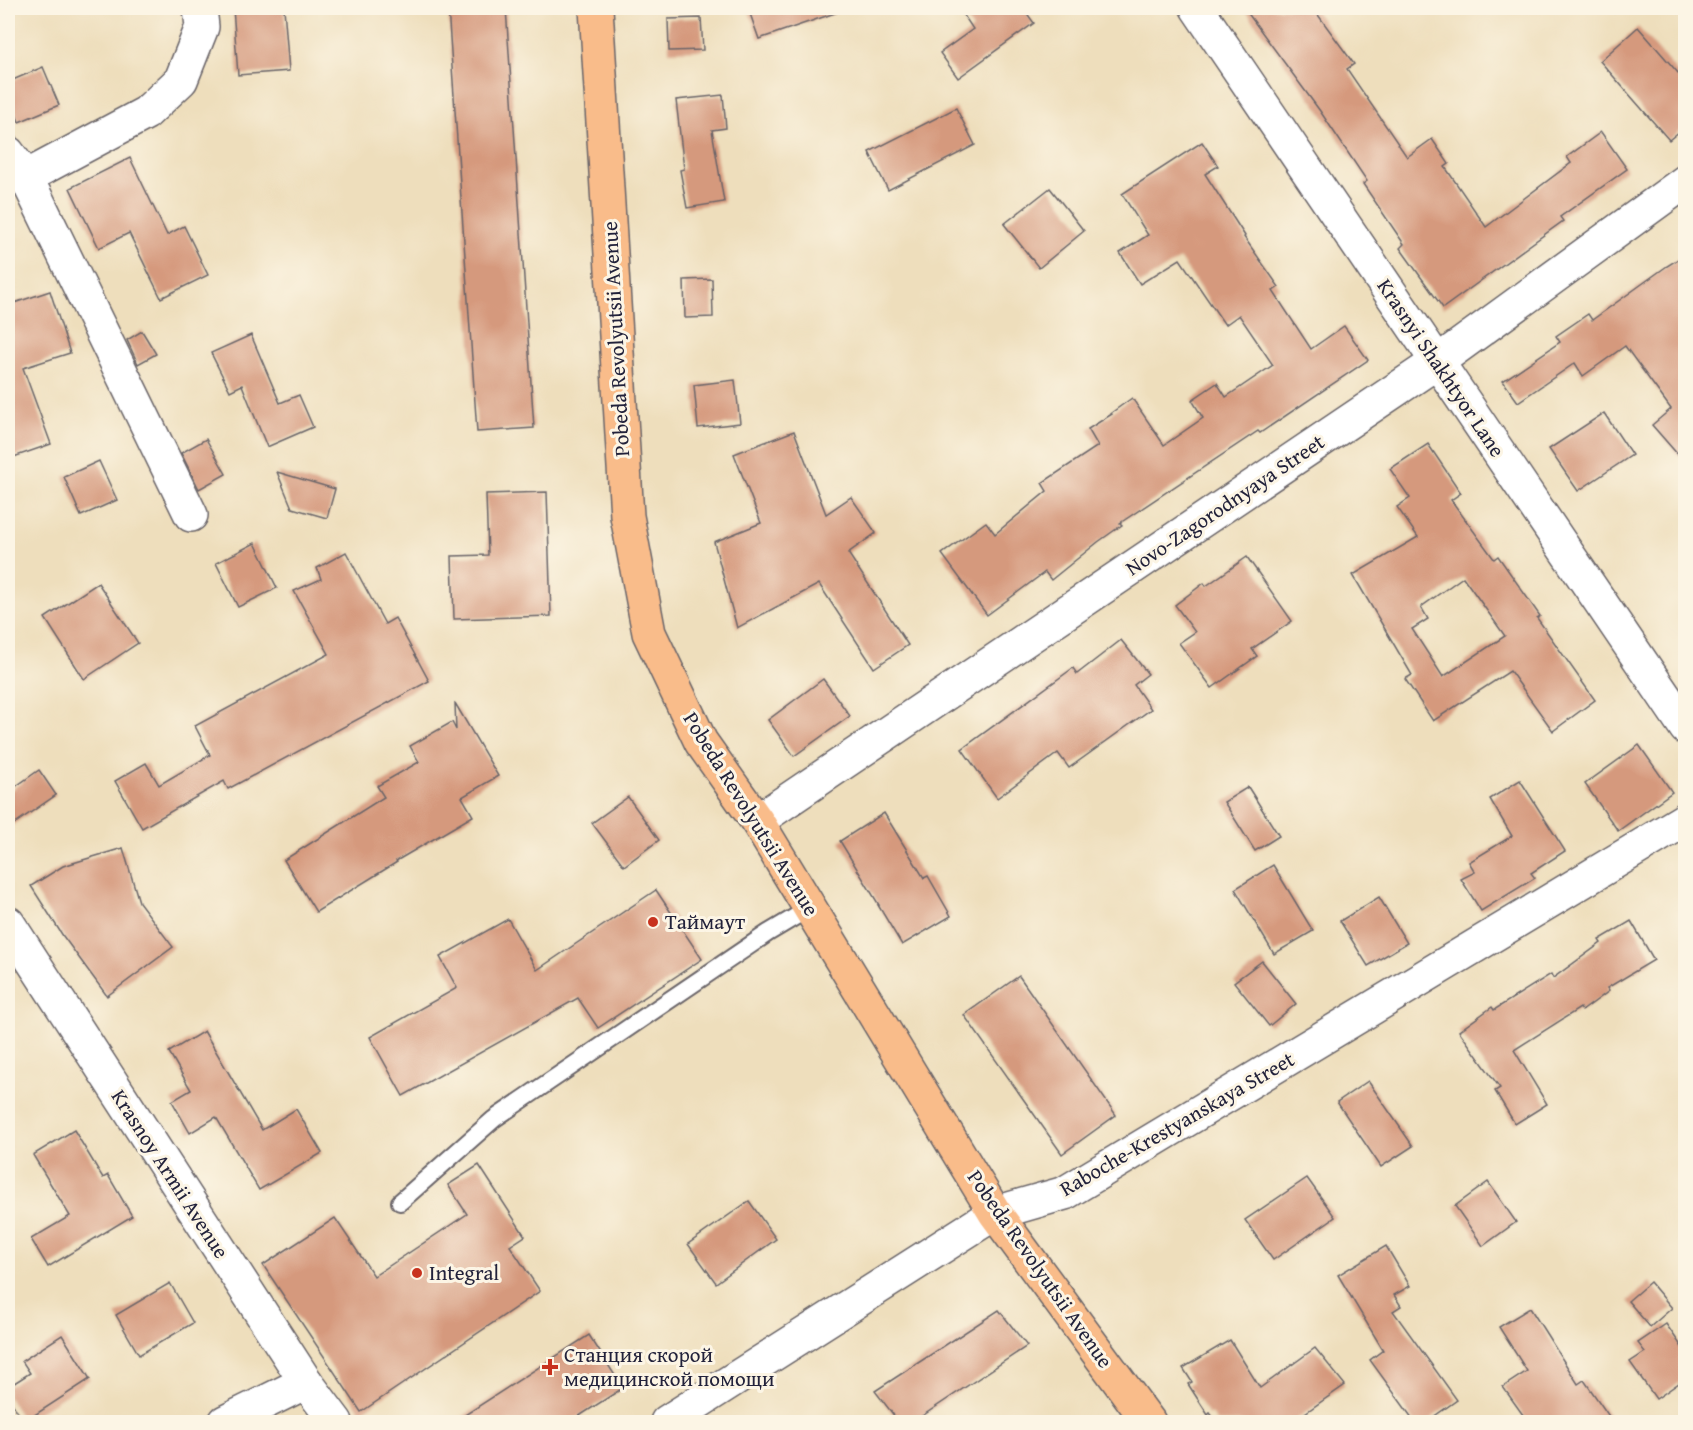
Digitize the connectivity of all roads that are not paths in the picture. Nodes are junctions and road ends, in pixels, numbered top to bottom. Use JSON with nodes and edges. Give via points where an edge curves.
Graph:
{"nodes":[{"id":1,"x":200,"y":8,"type":"edge"},
{"id":2,"x":596,"y":8,"type":"edge"},
{"id":3,"x":1197,"y":8,"type":"edge"},
{"id":4,"x":17,"y":165,"type":"edge"},
{"id":5,"x":1686,"y":181,"type":"edge"},
{"id":6,"x":1437,"y":362,"type":"junction"},
{"id":7,"x":191,"y":515,"type":"dead end"},
{"id":8,"x":1686,"y":728,"type":"edge"},
{"id":9,"x":1686,"y":819,"type":"edge"},
{"id":10,"x":757,"y":821,"type":"junction"},
{"id":11,"x":810,"y":908,"type":"junction"},
{"id":12,"x":8,"y":923,"type":"edge"},
{"id":13,"x":400,"y":1202,"type":"dead end"},
{"id":14,"x":995,"y":1213,"type":"junction"},
{"id":15,"x":306,"y":1382,"type":"junction"},
{"id":16,"x":225,"y":1422,"type":"edge"},
{"id":17,"x":336,"y":1422,"type":"edge"},
{"id":18,"x":668,"y":1422,"type":"edge"},
{"id":19,"x":1149,"y":1422,"type":"edge"}],
"edges":[{"from":1,"to":4,"type":"street","via":[[202,27],[181,80],[146,113]]},
{"from":2,"to":10,"type":"main road","name":"Pobeda Revolyutsii Avenue","via":[[627,516],[649,633],[701,742]]},
{"from":3,"to":6,"type":"street","name":"Krasnyi Shakhtyor Lane"},
{"from":4,"to":7,"type":"street"},
{"from":5,"to":6,"type":"street","name":"Novo-Zagorodnyaya Street"},
{"from":6,"to":8,"type":"street","name":"Krasnyi Shakhtyor Lane"},
{"from":6,"to":10,"type":"street","name":"Novo-Zagorodnyaya Street"},
{"from":9,"to":14,"type":"street","name":"Raboche-Krestyanskaya Street","via":[[1065,1193]]},
{"from":10,"to":11,"type":"main road","name":"Pobeda Revolyutsii Avenue"},
{"from":11,"to":13,"type":"lane","via":[[495,1119]]},
{"from":11,"to":14,"type":"main road","name":"Pobeda Revolyutsii Avenue"},
{"from":12,"to":15,"type":"street","name":"Krasnoy Armii Avenue"},
{"from":14,"to":18,"type":"street","name":"Raboche-Krestyanskaya Street"},
{"from":14,"to":19,"type":"main road","name":"Pobeda Revolyutsii Avenue"},
{"from":15,"to":16,"type":"street"},
{"from":15,"to":17,"type":"street","name":"Krasnoy Armii Avenue"}]}
